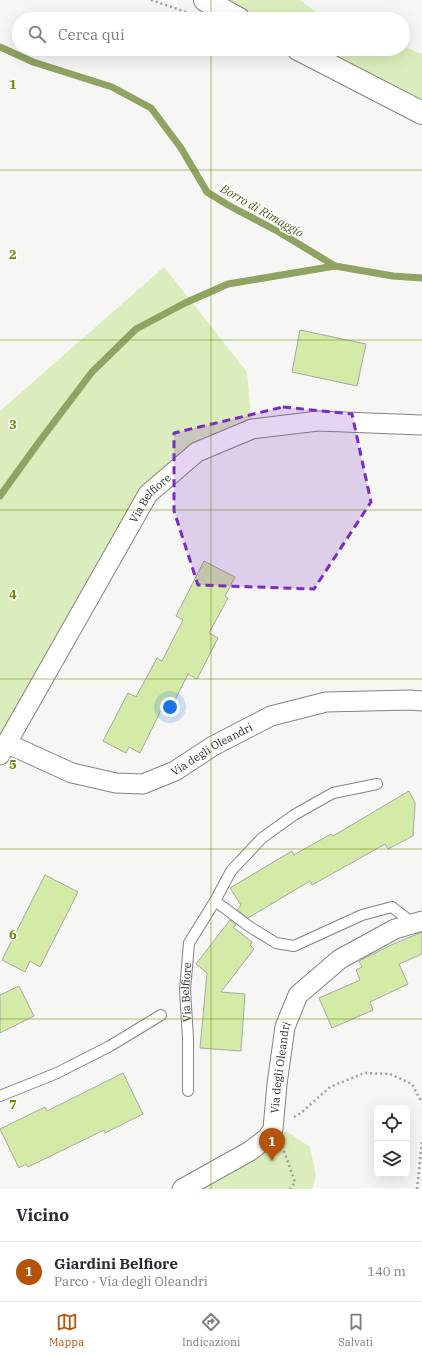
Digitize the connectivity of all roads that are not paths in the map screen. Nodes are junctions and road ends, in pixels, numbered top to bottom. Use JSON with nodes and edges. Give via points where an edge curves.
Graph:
{"nodes":[{"id":1,"x":205,"y":0,"type":"edge"},
{"id":2,"x":226,"y":12,"type":"edge"},
{"id":3,"x":312,"y":56,"type":"edge"},
{"id":4,"x":422,"y":113,"type":"edge"},
{"id":5,"x":422,"y":424,"type":"edge"},
{"id":6,"x":422,"y":701,"type":"edge"},
{"id":7,"x":3,"y":749,"type":"edge"},
{"id":8,"x":377,"y":784,"type":"dead end"},
{"id":9,"x":215,"y":901,"type":"junction"},
{"id":10,"x":418,"y":922,"type":"edge"},
{"id":11,"x":161,"y":1015,"type":"dead end"},
{"id":12,"x":188,"y":1091,"type":"dead end"},
{"id":13,"x":0,"y":1096,"type":"edge"},
{"id":14,"x":182,"y":1189,"type":"edge"}],
"edges":[{"from":1,"to":2,"type":"main road"},
{"from":3,"to":4,"type":"main road"},
{"from":5,"to":7,"type":"street","name":"Via Belfiore","via":[[318,421],[252,429],[197,452],[148,494]]},
{"from":6,"to":7,"type":"street","name":"Via degli Oleandri","via":[[326,702],[271,716],[214,746],[175,771],[143,784],[116,783],[72,773]]},
{"from":8,"to":9,"type":"lane","via":[[333,793],[294,815],[262,838],[231,870]]},
{"from":9,"to":10,"type":"lane","name":"Via degli Oleandri","via":[[276,943],[294,946],[362,915],[392,907]]},
{"from":9,"to":12,"type":"lane","name":"Via Belfiore","via":[[189,943],[185,990]]},
{"from":10,"to":14,"type":"street","name":"Via degli Oleandri","via":[[395,929],[340,959],[298,995],[285,1027],[273,1129],[268,1138],[250,1151]]},
{"from":11,"to":13,"type":"lane","via":[[110,1046],[57,1073]]}]}
